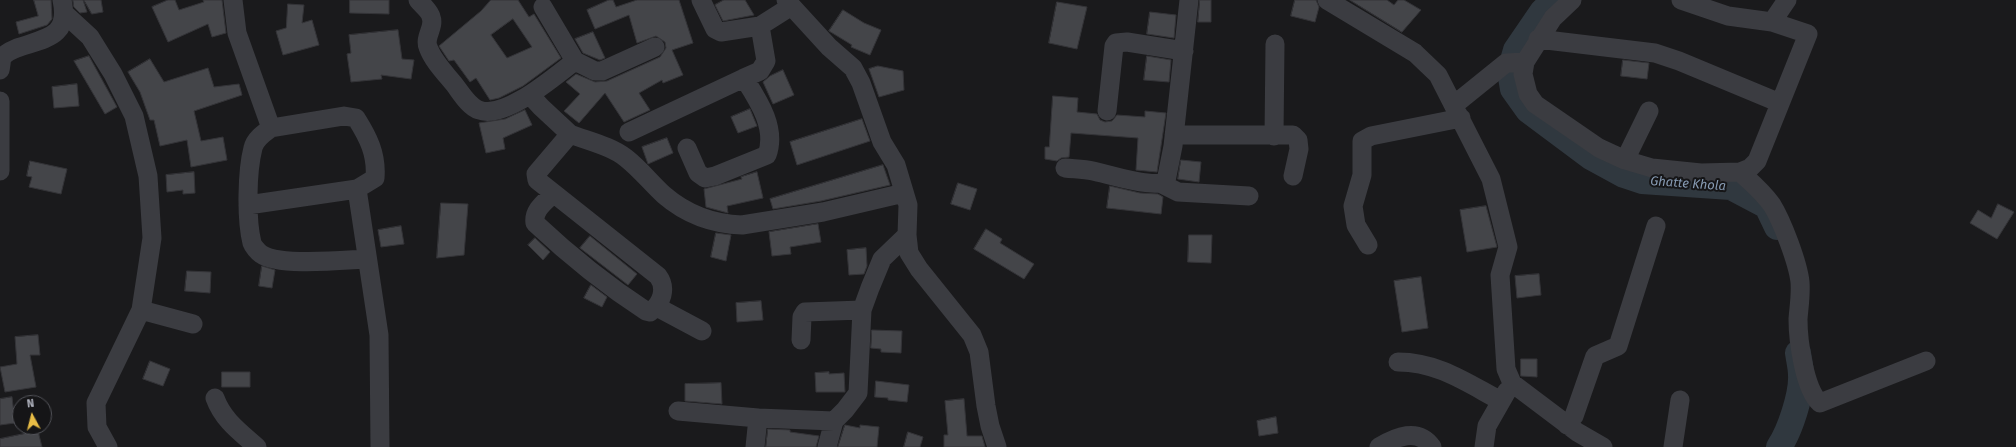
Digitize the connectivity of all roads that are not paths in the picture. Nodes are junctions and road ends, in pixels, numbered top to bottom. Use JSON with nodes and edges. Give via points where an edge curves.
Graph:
{"nodes":[{"id":1,"x":232,"y":0,"type":"edge"},
{"id":2,"x":418,"y":0,"type":"edge"},
{"id":3,"x":701,"y":0,"type":"edge"},
{"id":4,"x":1189,"y":0,"type":"edge"},
{"id":5,"x":1572,"y":0,"type":"edge"},
{"id":6,"x":1681,"y":0,"type":"edge"},
{"id":7,"x":1787,"y":0,"type":"edge"},
{"id":8,"x":788,"y":3,"type":"edge"},
{"id":9,"x":1340,"y":3,"type":"edge"},
{"id":10,"x":63,"y":7,"type":"edge"},
{"id":11,"x":543,"y":7,"type":"dead end"},
{"id":12,"x":1772,"y":22,"type":"junction"},
{"id":13,"x":760,"y":26,"type":"junction"},
{"id":14,"x":1538,"y":39,"type":"junction"},
{"id":15,"x":1275,"y":44,"type":"dead end"},
{"id":16,"x":655,"y":46,"type":"dead end"},
{"id":17,"x":1184,"y":51,"type":"junction"},
{"id":18,"x":575,"y":61,"type":"junction"},
{"id":19,"x":1,"y":62,"type":"edge"},
{"id":20,"x":1525,"y":62,"type":"junction"},
{"id":21,"x":744,"y":78,"type":"junction"},
{"id":22,"x":530,"y":95,"type":"junction"},
{"id":23,"x":0,"y":101,"type":"edge"},
{"id":24,"x":1780,"y":104,"type":"junction"},
{"id":25,"x":1106,"y":111,"type":"dead end"},
{"id":26,"x":1649,"y":111,"type":"dead end"},
{"id":27,"x":1457,"y":112,"type":"junction"},
{"id":28,"x":271,"y":128,"type":"junction"},
{"id":29,"x":629,"y":132,"type":"dead end"},
{"id":30,"x":570,"y":134,"type":"junction"},
{"id":31,"x":1174,"y":135,"type":"junction"},
{"id":32,"x":1274,"y":136,"type":"junction"},
{"id":33,"x":687,"y":148,"type":"dead end"},
{"id":34,"x":1625,"y":160,"type":"junction"},
{"id":35,"x":1065,"y":168,"type":"dead end"},
{"id":36,"x":0,"y":171,"type":"edge"},
{"id":37,"x":1740,"y":172,"type":"junction"},
{"id":38,"x":1293,"y":176,"type":"dead end"},
{"id":39,"x":1162,"y":184,"type":"junction"},
{"id":40,"x":357,"y":189,"type":"junction"},
{"id":41,"x":904,"y":193,"type":"junction"},
{"id":42,"x":553,"y":194,"type":"junction"},
{"id":43,"x":1249,"y":196,"type":"dead end"},
{"id":44,"x":248,"y":205,"type":"junction"},
{"id":45,"x":1656,"y":226,"type":"dead end"},
{"id":46,"x":907,"y":235,"type":"junction"},
{"id":47,"x":1368,"y":245,"type":"dead end"},
{"id":48,"x":368,"y":259,"type":"junction"},
{"id":49,"x":657,"y":307,"type":"junction"},
{"id":50,"x":141,"y":310,"type":"junction"},
{"id":51,"x":862,"y":310,"type":"junction"},
{"id":52,"x":193,"y":324,"type":"dead end"},
{"id":53,"x":702,"y":331,"type":"dead end"},
{"id":54,"x":800,"y":340,"type":"dead end"},
{"id":55,"x":1926,"y":361,"type":"dead end"},
{"id":56,"x":1398,"y":362,"type":"dead end"},
{"id":57,"x":1512,"y":383,"type":"junction"},
{"id":58,"x":215,"y":398,"type":"dead end"},
{"id":59,"x":1680,"y":400,"type":"dead end"},
{"id":60,"x":1501,"y":401,"type":"junction"},
{"id":61,"x":678,"y":411,"type":"dead end"},
{"id":62,"x":758,"y":418,"type":"junction"},
{"id":63,"x":834,"y":421,"type":"junction"},
{"id":64,"x":1567,"y":424,"type":"junction"},
{"id":65,"x":108,"y":447,"type":"edge"},
{"id":66,"x":257,"y":447,"type":"edge"},
{"id":67,"x":380,"y":447,"type":"edge"},
{"id":68,"x":755,"y":447,"type":"edge"},
{"id":69,"x":828,"y":447,"type":"edge"},
{"id":70,"x":998,"y":447,"type":"edge"},
{"id":71,"x":1379,"y":447,"type":"edge"},
{"id":72,"x":1432,"y":447,"type":"edge"},
{"id":73,"x":1484,"y":447,"type":"edge"},
{"id":74,"x":1603,"y":447,"type":"edge"},
{"id":75,"x":1673,"y":447,"type":"edge"}],
"edges":[{"from":1,"to":28,"type":"street","via":[[237,33]]},
{"from":2,"to":22,"type":"street","via":[[431,17],[432,25],[427,44],[431,55],[469,103],[478,110],[488,112],[499,110]]},
{"from":3,"to":13,"type":"street","via":[[715,29],[721,32]]},
{"from":4,"to":17,"type":"street"},
{"from":5,"to":14,"type":"street","via":[[1553,18]]},
{"from":6,"to":12,"type":"street","via":[[1728,16]]},
{"from":7,"to":12,"type":"street"},
{"from":8,"to":13,"type":"street"},
{"from":8,"to":41,"type":"street","via":[[829,47],[853,68],[882,142],[896,165]]},
{"from":9,"to":27,"type":"street","via":[[1415,53],[1438,75]]},
{"from":10,"to":19,"type":"street","via":[[62,26],[55,34],[10,50]]},
{"from":10,"to":50,"type":"street","via":[[90,37],[113,74],[134,116],[143,146],[148,176],[152,238]]},
{"from":11,"to":18,"type":"street"},
{"from":12,"to":24,"type":"street","via":[[1808,34]]},
{"from":13,"to":21,"type":"street","via":[[766,61],[760,71]]},
{"from":14,"to":20,"type":"street"},
{"from":14,"to":24,"type":"street","via":[[1655,53],[1679,60]]},
{"from":15,"to":32,"type":"street"},
{"from":16,"to":18,"type":"street","via":[[602,71],[595,72]]},
{"from":17,"to":25,"type":"street","via":[[1127,42],[1116,43]]},
{"from":17,"to":31,"type":"street"},
{"from":18,"to":22,"type":"street"},
{"from":20,"to":27,"type":"street","via":[[1506,63]]},
{"from":20,"to":34,"type":"street","via":[[1523,74],[1528,94],[1535,104],[1599,148]]},
{"from":21,"to":29,"type":"street"},
{"from":21,"to":33,"type":"street","via":[[761,104],[766,118],[770,147],[767,155],[705,178],[698,173]]},
{"from":22,"to":30,"type":"street"},
{"from":23,"to":36,"type":"street"},
{"from":24,"to":37,"type":"street","via":[[1757,161],[1750,168]]},
{"from":26,"to":34,"type":"street"},
{"from":27,"to":47,"type":"street","via":[[1371,136],[1362,141],[1362,175],[1353,206],[1356,225]]},
{"from":27,"to":57,"type":"street","via":[[1491,179],[1508,247],[1500,275],[1506,369]]},
{"from":28,"to":40,"type":"street","via":[[344,116],[356,118],[366,135],[376,165],[375,178]]},
{"from":28,"to":44,"type":"street","via":[[260,136],[253,147]]},
{"from":30,"to":41,"type":"street","via":[[627,158],[683,210],[732,225],[742,226],[823,212]]},
{"from":30,"to":42,"type":"street","via":[[536,174],[537,180]]},
{"from":31,"to":32,"type":"street"},
{"from":31,"to":39,"type":"street","via":[[1170,169],[1166,181]]},
{"from":32,"to":38,"type":"street","via":[[1293,135],[1298,140],[1299,149]]},
{"from":34,"to":37,"type":"street","via":[[1659,169],[1701,173]]},
{"from":35,"to":39,"type":"street","via":[[1091,170]]},
{"from":37,"to":55,"type":"street","via":[[1772,205],[1790,246],[1800,281],[1798,335],[1812,395],[1820,403]]},
{"from":39,"to":43,"type":"street","via":[[1178,192]]},
{"from":40,"to":44,"type":"street"},
{"from":40,"to":48,"type":"street"},
{"from":41,"to":46,"type":"street","via":[[908,205]]},
{"from":42,"to":49,"type":"street","via":[[658,276],[664,288]]},
{"from":42,"to":49,"type":"street","via":[[536,212],[535,223],[563,250],[619,293],[646,311],[650,312]]},
{"from":44,"to":48,"type":"street","via":[[252,244],[261,254],[290,261]]},
{"from":45,"to":64,"type":"street","via":[[1618,346],[1595,356],[1574,416]]},
{"from":46,"to":51,"type":"street","via":[[882,259]]},
{"from":46,"to":70,"type":"street","via":[[909,253],[919,269],[972,335],[982,367],[990,426]]},
{"from":48,"to":67,"type":"street","via":[[379,335]]},
{"from":49,"to":53,"type":"street"},
{"from":50,"to":52,"type":"street"},
{"from":50,"to":65,"type":"street","via":[[96,403],[97,427]]},
{"from":51,"to":54,"type":"street","via":[[805,312],[802,317]]},
{"from":51,"to":63,"type":"street","via":[[858,393]]},
{"from":56,"to":60,"type":"street","via":[[1416,362],[1433,366]]},
{"from":57,"to":60,"type":"street"},
{"from":57,"to":64,"type":"street"},
{"from":58,"to":66,"type":"street","via":[[220,412],[230,424]]},
{"from":59,"to":75,"type":"street"},
{"from":60,"to":73,"type":"street","via":[[1487,426]]},
{"from":61,"to":62,"type":"street"},
{"from":62,"to":63,"type":"street"},
{"from":62,"to":68,"type":"street"},
{"from":63,"to":69,"type":"street"},
{"from":64,"to":74,"type":"street"},
{"from":71,"to":72,"type":"street","via":[[1407,435],[1419,435]]}]}
